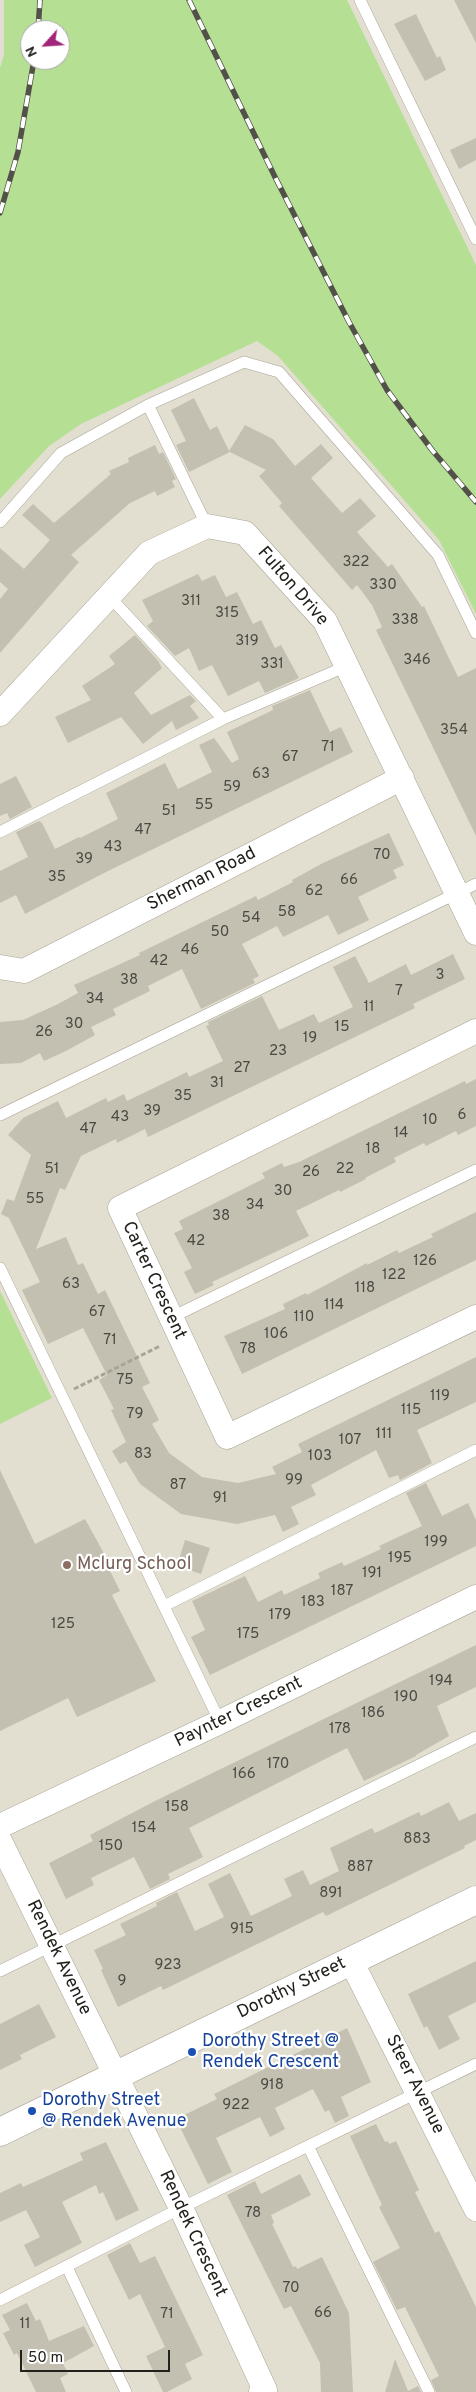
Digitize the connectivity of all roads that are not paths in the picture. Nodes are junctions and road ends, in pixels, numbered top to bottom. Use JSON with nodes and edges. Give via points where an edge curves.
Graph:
{"nodes":[{"id":1,"x":360,"y":0,"type":"edge"},
{"id":2,"x":476,"y":239,"type":"edge"},
{"id":3,"x":148,"y":405,"type":"junction"},
{"id":4,"x":0,"y":522,"type":"edge"},
{"id":5,"x":207,"y":526,"type":"junction"},
{"id":6,"x":108,"y":595,"type":"junction"},
{"id":7,"x":476,"y":633,"type":"edge"},
{"id":8,"x":347,"y":666,"type":"junction"},
{"id":9,"x":0,"y":714,"type":"edge"},
{"id":10,"x":223,"y":719,"type":"junction"},
{"id":11,"x":402,"y":778,"type":"junction"},
{"id":12,"x":0,"y":832,"type":"edge"},
{"id":13,"x":466,"y":889,"type":"edge"},
{"id":14,"x":476,"y":933,"type":"edge"},
{"id":15,"x":0,"y":967,"type":"edge"},
{"id":16,"x":476,"y":1031,"type":"edge"},
{"id":17,"x":0,"y":1114,"type":"edge"},
{"id":18,"x":476,"y":1170,"type":"edge"},
{"id":19,"x":0,"y":1268,"type":"edge"},
{"id":20,"x":476,"y":1317,"type":"edge"},
{"id":21,"x":174,"y":1327,"type":"junction"},
{"id":22,"x":476,"y":1450,"type":"edge"},
{"id":23,"x":476,"y":1596,"type":"edge"},
{"id":24,"x":164,"y":1606,"type":"junction"},
{"id":25,"x":220,"y":1722,"type":"junction"},
{"id":26,"x":476,"y":1737,"type":"edge"},
{"id":27,"x":0,"y":1826,"type":"edge"},
{"id":28,"x":0,"y":1841,"type":"edge"},
{"id":29,"x":476,"y":1900,"type":"edge"},
{"id":30,"x":52,"y":1946,"type":"junction"},
{"id":31,"x":351,"y":1961,"type":"junction"},
{"id":32,"x":0,"y":1971,"type":"edge"},
{"id":33,"x":476,"y":2064,"type":"edge"},
{"id":34,"x":116,"y":2075,"type":"junction"},
{"id":35,"x":418,"y":2093,"type":"junction"},
{"id":36,"x":0,"y":2132,"type":"edge"},
{"id":37,"x":308,"y":2146,"type":"junction"},
{"id":38,"x":181,"y":2208,"type":"junction"},
{"id":39,"x":476,"y":2209,"type":"edge"},
{"id":40,"x":67,"y":2267,"type":"junction"},
{"id":41,"x":0,"y":2300,"type":"edge"},
{"id":42,"x":126,"y":2392,"type":"edge"},
{"id":43,"x":261,"y":2392,"type":"edge"},
{"id":44,"x":429,"y":2392,"type":"edge"}],
"edges":[{"from":1,"to":2,"type":"lane"},
{"from":3,"to":4,"type":"lane","via":[[61,453]]},
{"from":3,"to":5,"type":"lane"},
{"from":3,"to":7,"type":"lane","via":[[244,362],[279,372],[438,555]]},
{"from":5,"to":6,"type":"street","via":[[149,553]]},
{"from":5,"to":8,"type":"street","name":"Fulton Drive","via":[[245,533],[325,621]]},
{"from":6,"to":9,"type":"street"},
{"from":6,"to":10,"type":"lane"},
{"from":8,"to":10,"type":"lane"},
{"from":8,"to":11,"type":"street","name":"Fulton Drive"},
{"from":10,"to":12,"type":"lane"},
{"from":11,"to":13,"type":"street","name":"Fulton Drive"},
{"from":11,"to":15,"type":"street","name":"Sherman Road","via":[[24,971]]},
{"from":13,"to":14,"type":"street","name":"Fulton Drive"},
{"from":13,"to":17,"type":"lane"},
{"from":16,"to":21,"type":"street","name":"Carter Crescent","via":[[120,1208]]},
{"from":18,"to":21,"type":"lane"},
{"from":19,"to":24,"type":"lane"},
{"from":20,"to":21,"type":"street","name":"Carter Crescent","via":[[227,1437]]},
{"from":22,"to":24,"type":"lane"},
{"from":23,"to":25,"type":"street","name":"Paynter Crescent"},
{"from":24,"to":25,"type":"lane"},
{"from":25,"to":27,"type":"street","name":"Paynter Crescent"},
{"from":26,"to":30,"type":"lane"},
{"from":28,"to":30,"type":"street","name":"Rendek Avenue"},
{"from":29,"to":31,"type":"street","name":"Dorothy Street"},
{"from":30,"to":32,"type":"lane"},
{"from":30,"to":34,"type":"street","name":"Rendek Avenue"},
{"from":31,"to":34,"type":"street","name":"Dorothy Street"},
{"from":31,"to":35,"type":"street","name":"Steer Avenue"},
{"from":33,"to":35,"type":"lane"},
{"from":34,"to":36,"type":"street","name":"Dorothy Street"},
{"from":34,"to":38,"type":"street","name":"Rendek Crescent"},
{"from":35,"to":37,"type":"lane"},
{"from":35,"to":39,"type":"street","name":"Steer Avenue"},
{"from":37,"to":38,"type":"lane"},
{"from":37,"to":44,"type":"lane"},
{"from":38,"to":40,"type":"lane"},
{"from":38,"to":43,"type":"street","name":"Rendek Crescent","via":[[265,2390]]},
{"from":40,"to":41,"type":"lane"},
{"from":40,"to":42,"type":"lane"}]}
